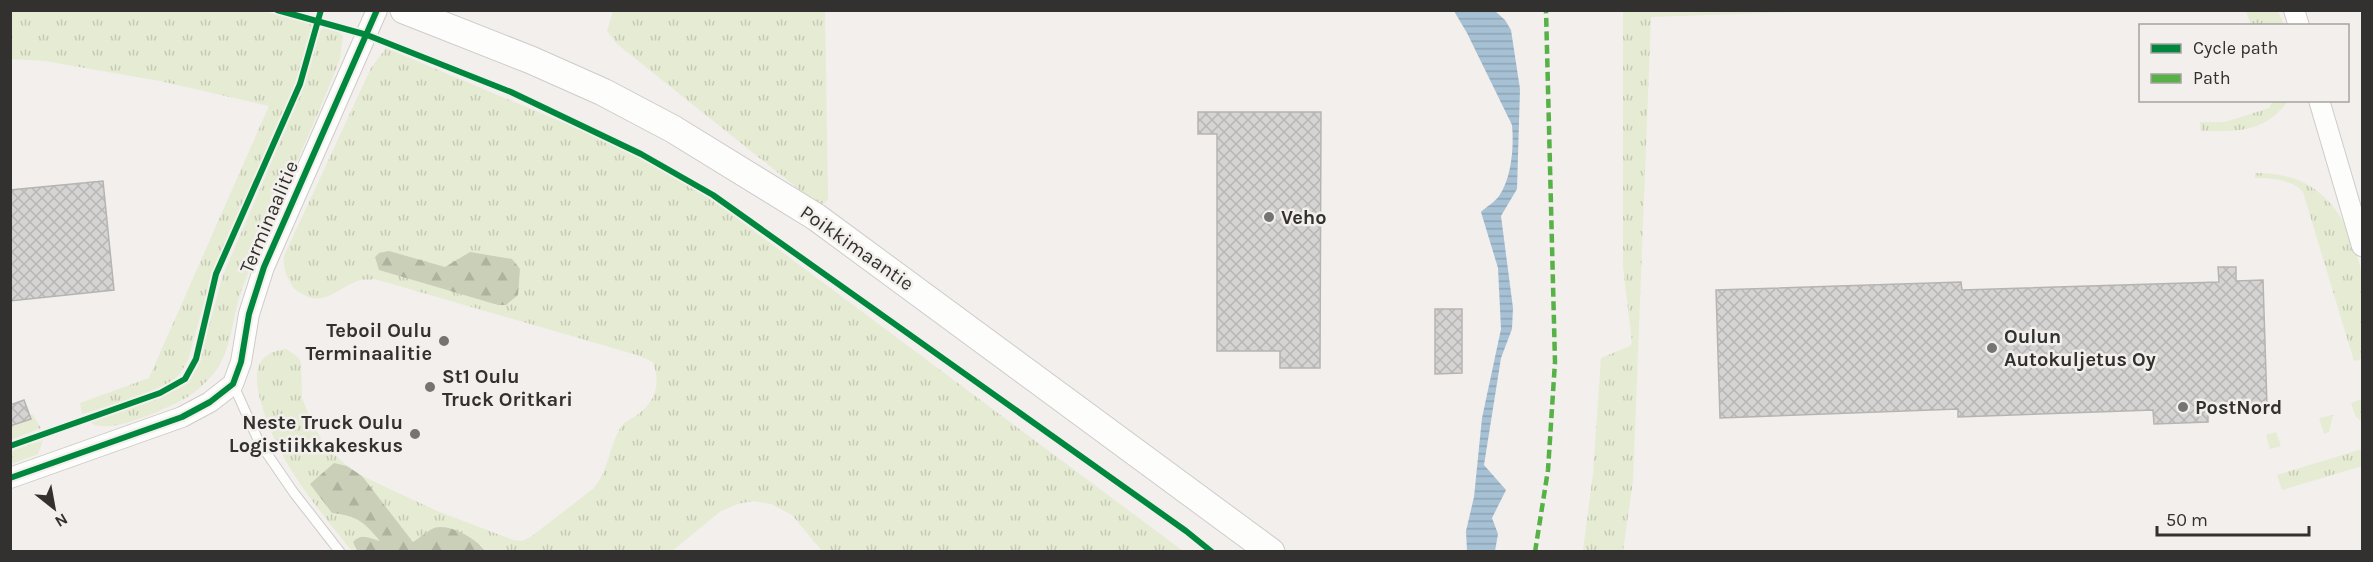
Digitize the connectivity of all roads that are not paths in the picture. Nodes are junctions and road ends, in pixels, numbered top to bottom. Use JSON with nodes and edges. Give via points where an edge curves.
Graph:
{"nodes":[{"id":1,"x":377,"y":10,"type":"edge"},
{"id":2,"x":404,"y":10,"type":"edge"},
{"id":3,"x":2320,"y":102,"type":"edge"},
{"id":4,"x":2362,"y":246,"type":"edge"},
{"id":5,"x":233,"y":384,"type":"junction"},
{"id":6,"x":10,"y":478,"type":"edge"},
{"id":7,"x":340,"y":552,"type":"edge"},
{"id":8,"x":1271,"y":552,"type":"edge"}],
"edges":[{"from":1,"to":5,"type":"street","name":"Terminaalitie","via":[[264,267]]},
{"from":2,"to":8,"type":"main road","name":"Poikkimaantie","via":[[603,92],[673,129],[816,217]]},
{"from":3,"to":4,"type":"street"},
{"from":5,"to":6,"type":"street","via":[[182,417]]},
{"from":5,"to":7,"type":"lane","via":[[259,442]]}]}
